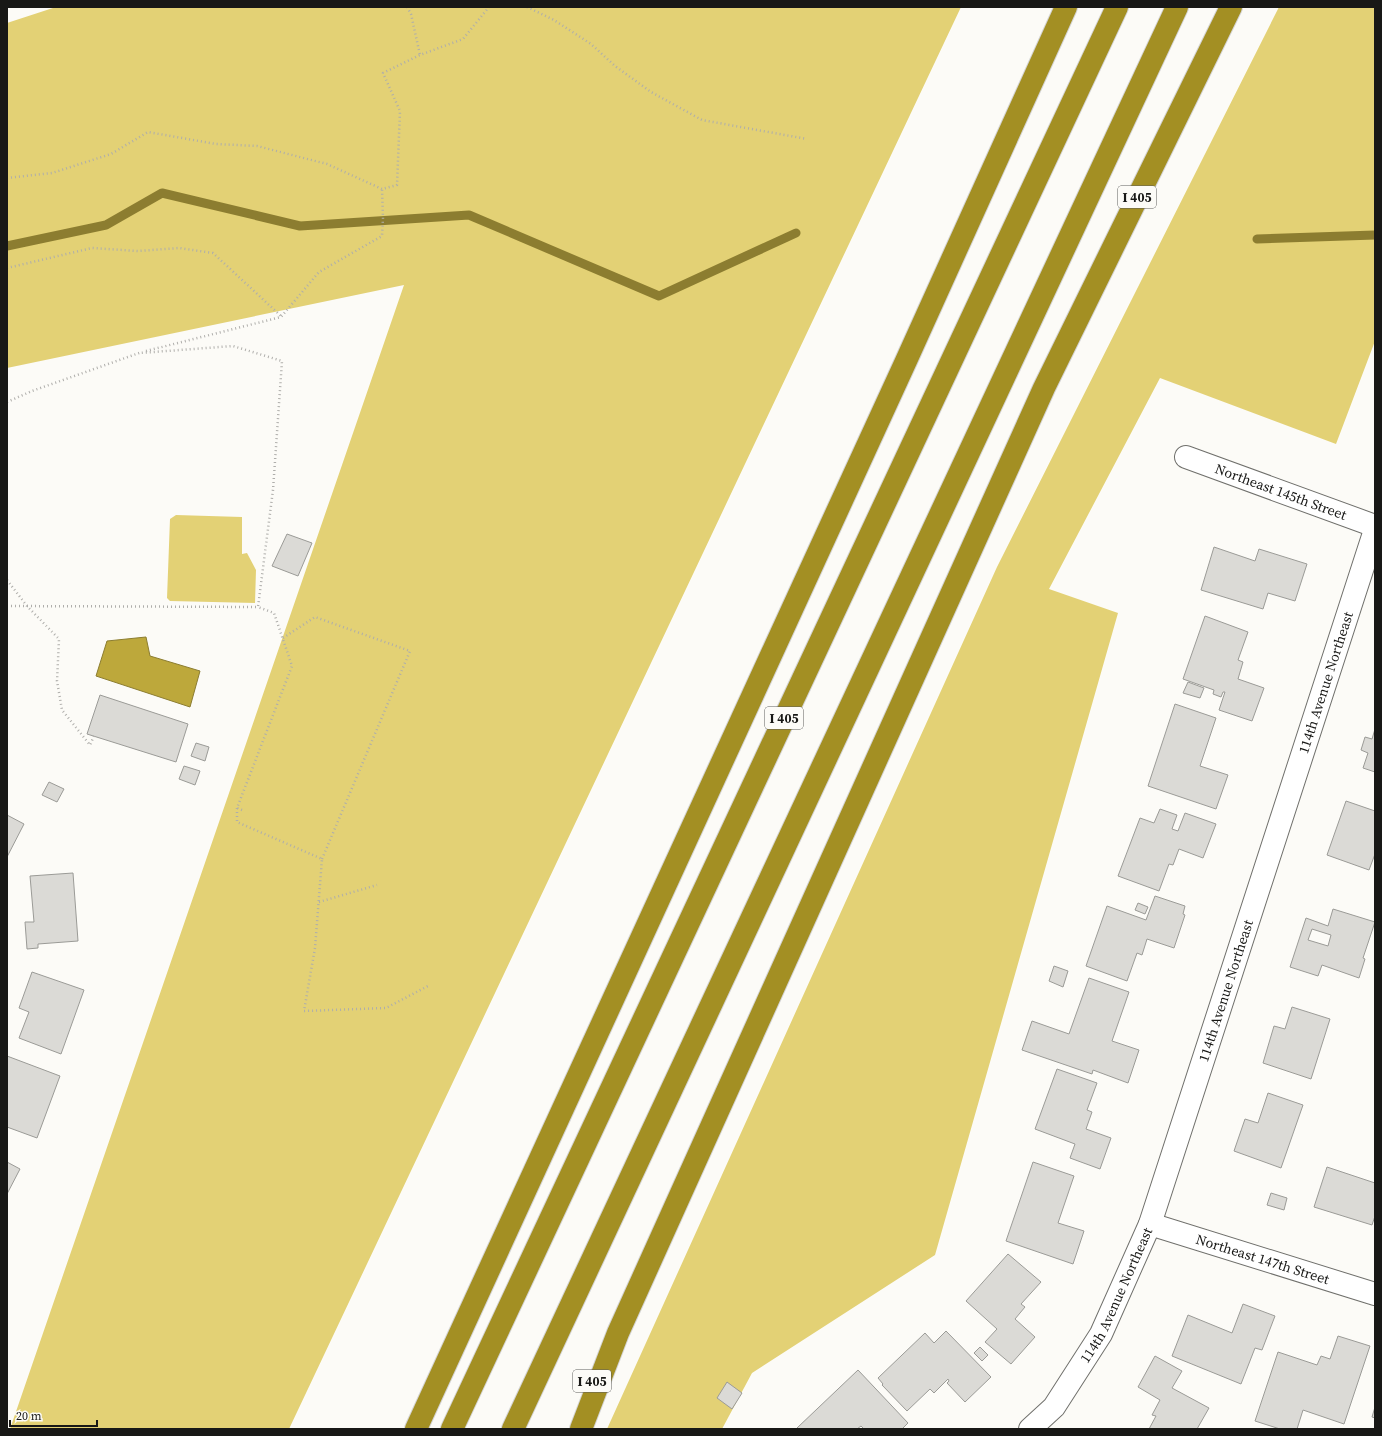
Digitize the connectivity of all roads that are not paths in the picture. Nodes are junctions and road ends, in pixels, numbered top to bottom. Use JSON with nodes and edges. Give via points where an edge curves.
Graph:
{"nodes":[{"id":1,"x":1066,"y":7,"type":"edge"},
{"id":2,"x":1117,"y":7,"type":"edge"},
{"id":3,"x":1177,"y":7,"type":"edge"},
{"id":4,"x":1231,"y":7,"type":"edge"},
{"id":5,"x":1186,"y":457,"type":"dead end"},
{"id":6,"x":1375,"y":526,"type":"edge"},
{"id":7,"x":1375,"y":530,"type":"edge"},
{"id":8,"x":1150,"y":1224,"type":"junction"},
{"id":9,"x":1375,"y":1294,"type":"edge"},
{"id":10,"x":618,"y":1333,"type":"junction"},
{"id":11,"x":416,"y":1429,"type":"edge"},
{"id":12,"x":452,"y":1429,"type":"edge"},
{"id":13,"x":513,"y":1429,"type":"edge"},
{"id":14,"x":567,"y":1429,"type":"edge"},
{"id":15,"x":581,"y":1429,"type":"edge"},
{"id":16,"x":1030,"y":1429,"type":"edge"}],
"edges":[{"from":1,"to":11,"type":"highway","number":"I 405","via":[[903,369]]},
{"from":2,"to":12,"type":"highway","number":"I 405"},
{"from":3,"to":13,"type":"highway"},
{"from":4,"to":10,"type":"highway","number":"I 405","via":[[1044,388]]},
{"from":5,"to":6,"type":"street","name":"Northeast 145th Street"},
{"from":7,"to":8,"type":"street","name":"114th Avenue Northeast"},
{"from":8,"to":9,"type":"street","name":"Northeast 147th Street"},
{"from":8,"to":16,"type":"street","name":"114th Avenue Northeast","via":[[1101,1334],[1054,1407]]},
{"from":10,"to":14,"type":"highway","number":"I 405"},
{"from":10,"to":15,"type":"highway"}]}
